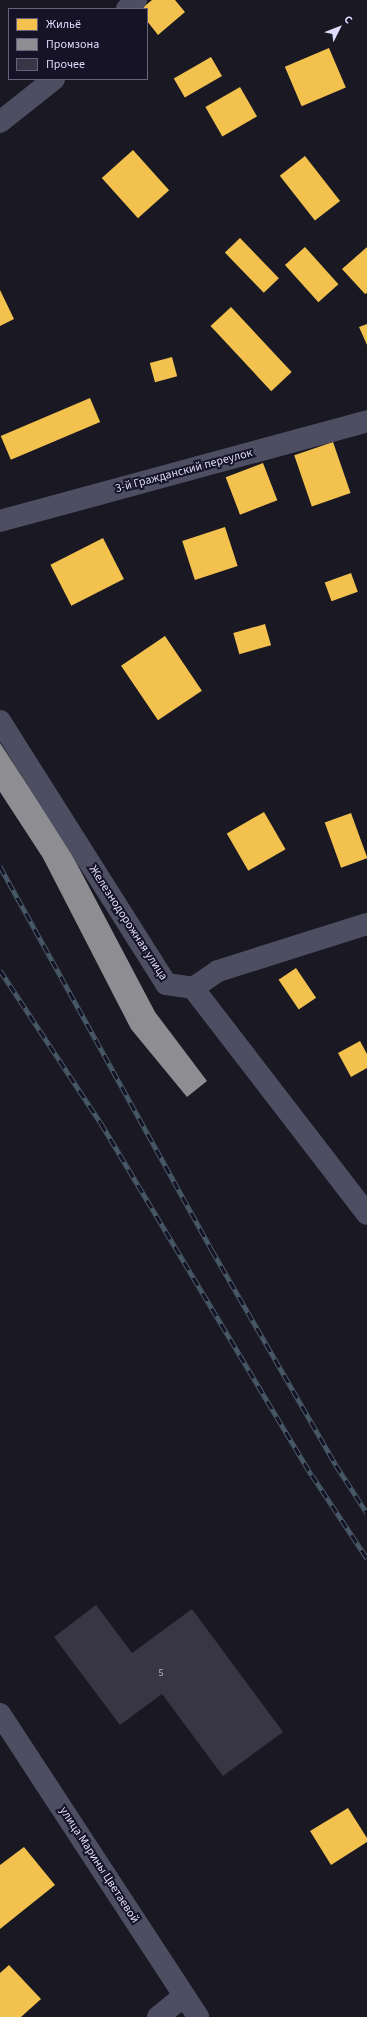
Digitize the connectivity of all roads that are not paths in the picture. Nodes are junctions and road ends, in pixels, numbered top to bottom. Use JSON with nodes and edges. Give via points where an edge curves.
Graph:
{"nodes":[{"id":1,"x":136,"y":0,"type":"edge"},
{"id":2,"x":128,"y":8,"type":"edge"},
{"id":3,"x":53,"y":80,"type":"edge"},
{"id":4,"x":0,"y":122,"type":"edge"},
{"id":5,"x":367,"y":421,"type":"edge"},
{"id":6,"x":0,"y":521,"type":"edge"},
{"id":7,"x":0,"y":721,"type":"edge"},
{"id":8,"x":367,"y":924,"type":"edge"},
{"id":9,"x":193,"y":988,"type":"junction"},
{"id":10,"x":367,"y":1214,"type":"edge"},
{"id":11,"x":0,"y":1714,"type":"edge"},
{"id":12,"x":184,"y":1996,"type":"junction"},
{"id":13,"x":158,"y":2017,"type":"edge"},
{"id":14,"x":198,"y":2017,"type":"edge"}],
"edges":[{"from":1,"to":2,"type":"street"},
{"from":3,"to":4,"type":"street"},
{"from":5,"to":6,"type":"street","name":"3-й Гражданский переулок"},
{"from":7,"to":9,"type":"street","name":"Железнодорожная улица","via":[[166,984]]},
{"from":8,"to":9,"type":"street","via":[[218,971]]},
{"from":9,"to":10,"type":"street"},
{"from":11,"to":12,"type":"street","name":"улица Марины Цветаевой"},
{"from":12,"to":13,"type":"street"},
{"from":12,"to":14,"type":"street","name":"улица Марины Цветаевой"}]}
